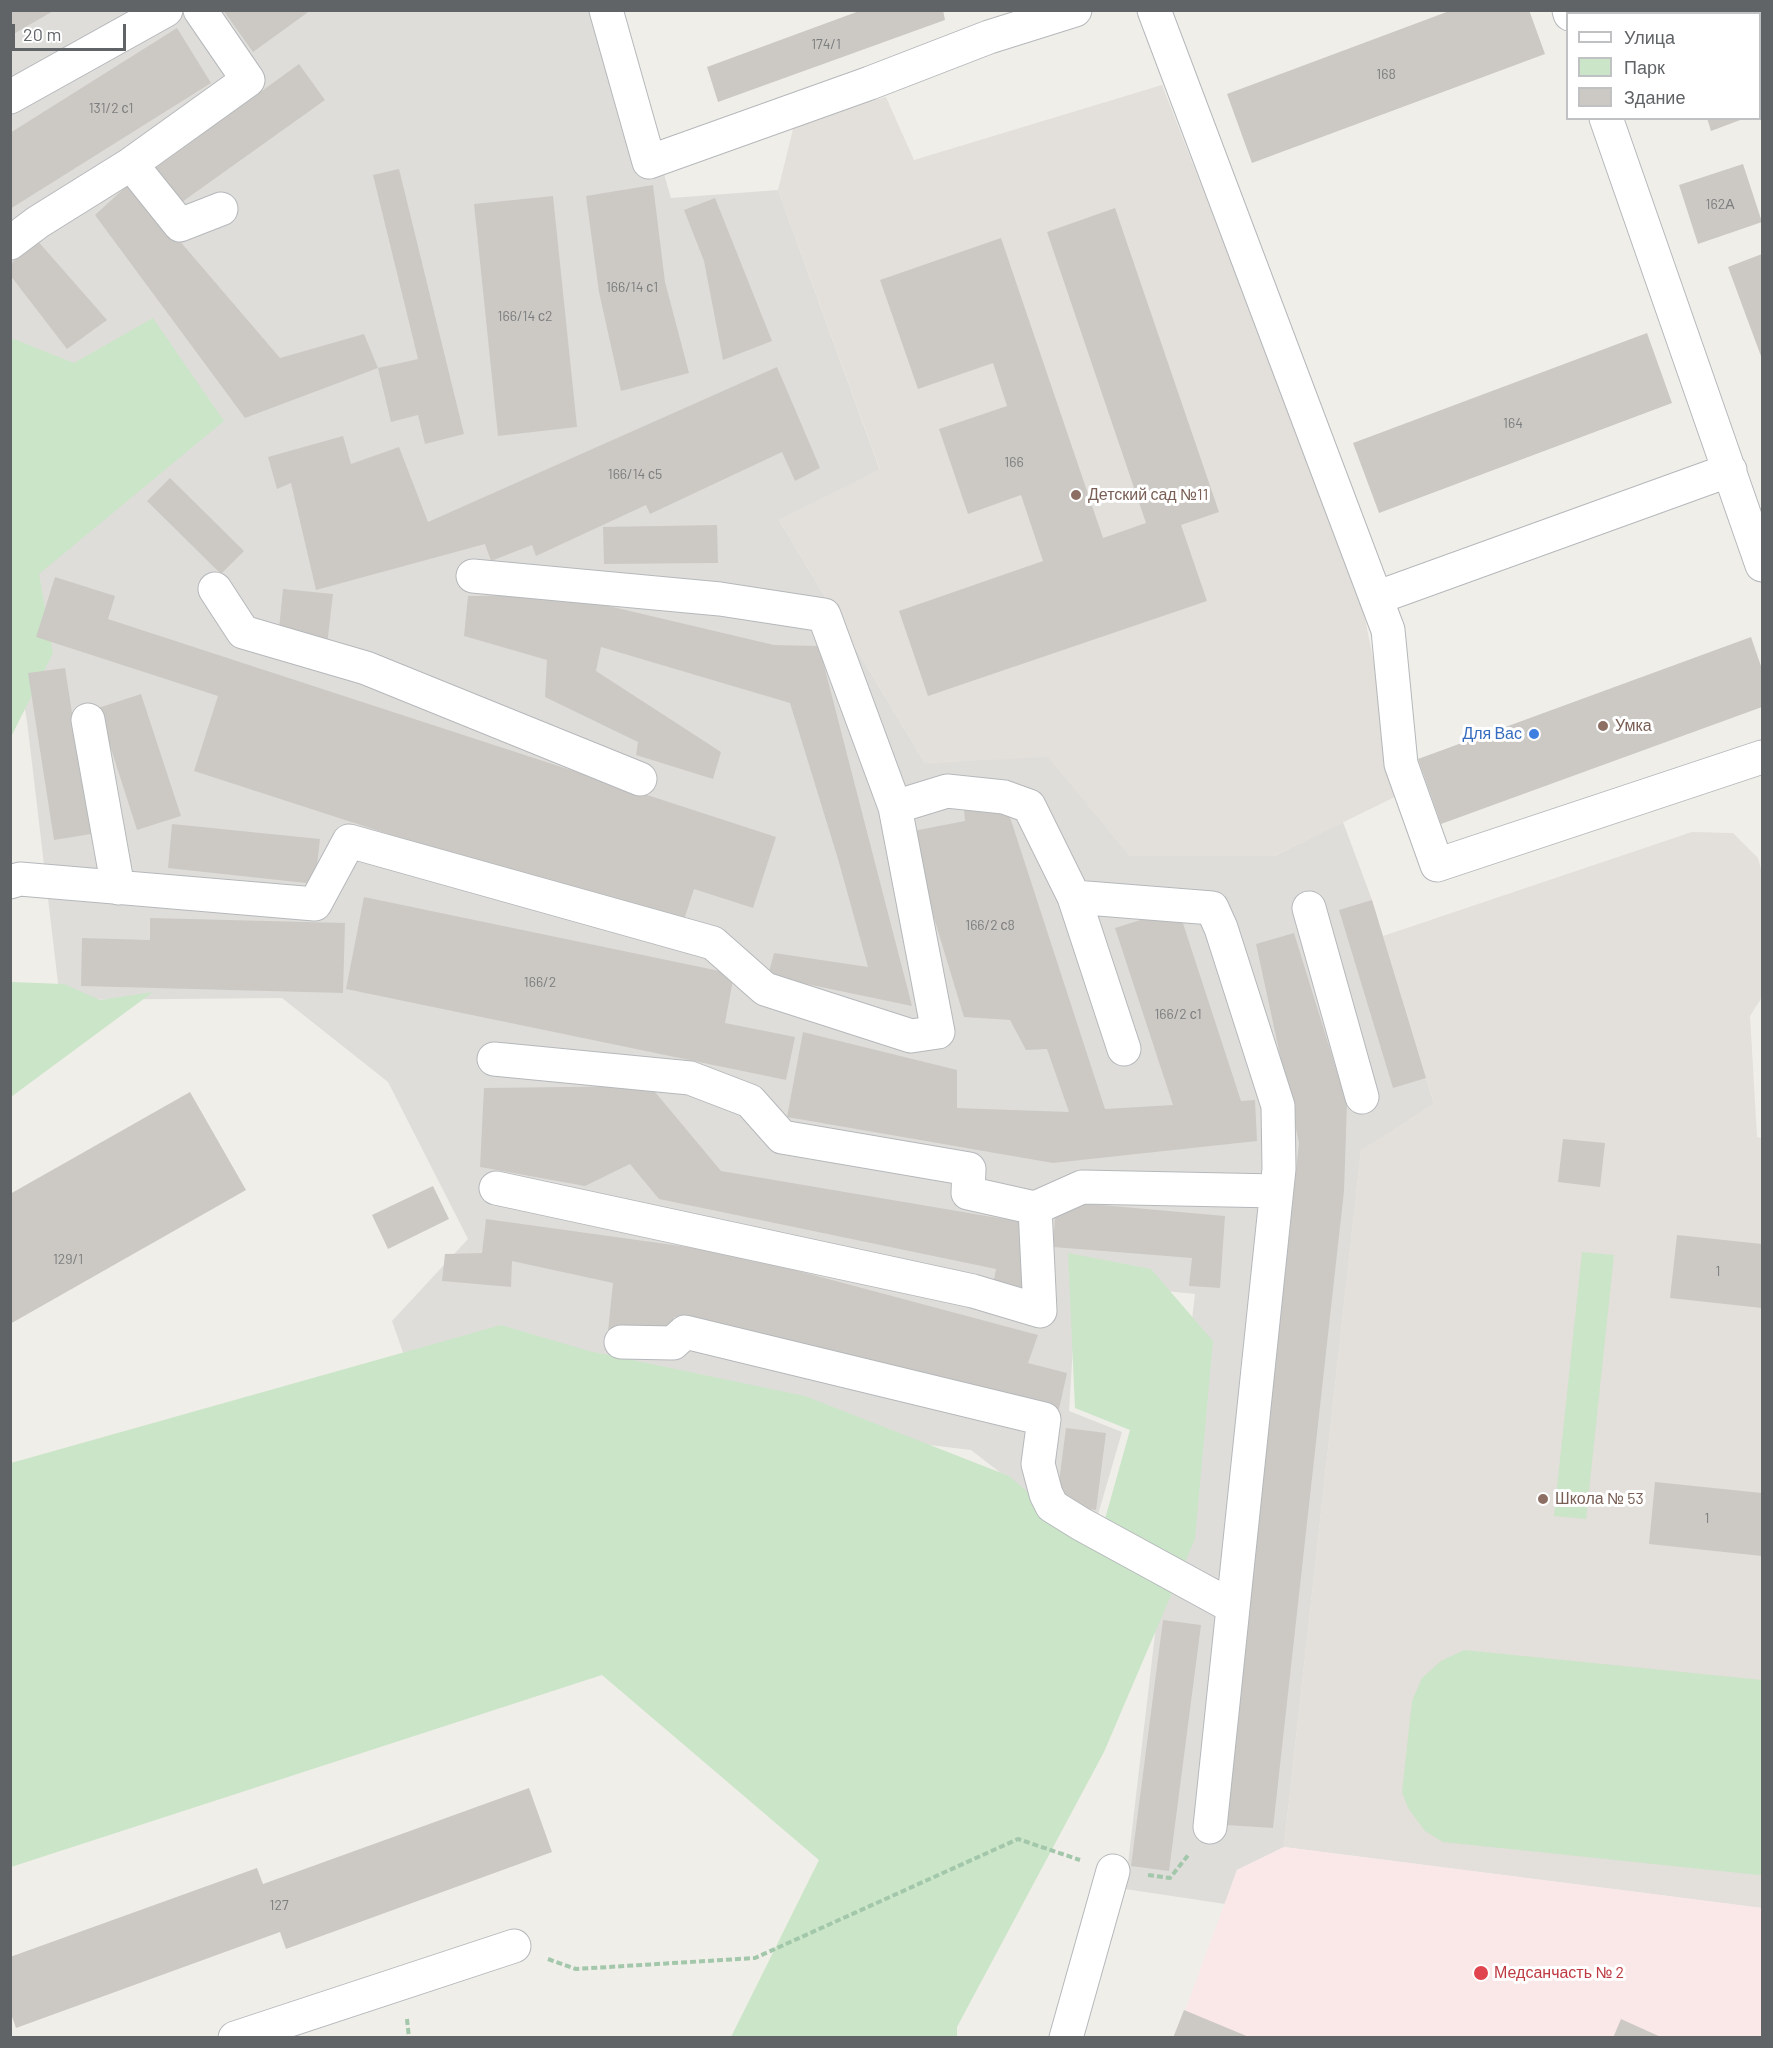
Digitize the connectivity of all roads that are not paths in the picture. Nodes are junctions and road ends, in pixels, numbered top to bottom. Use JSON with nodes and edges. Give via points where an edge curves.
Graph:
{"nodes":[{"id":1,"x":166,"y":10,"type":"edge"},
{"id":2,"x":200,"y":10,"type":"edge"},
{"id":3,"x":606,"y":10,"type":"edge"},
{"id":4,"x":1075,"y":10,"type":"edge"},
{"id":5,"x":1154,"y":10,"type":"edge"},
{"id":6,"x":10,"y":97,"type":"edge"},
{"id":7,"x":1607,"y":120,"type":"edge"},
{"id":8,"x":131,"y":164,"type":"junction"},
{"id":9,"x":221,"y":209,"type":"dead end"},
{"id":10,"x":10,"y":243,"type":"edge"},
{"id":11,"x":1730,"y":470,"type":"junction"},
{"id":12,"x":1762,"y":564,"type":"edge"},
{"id":13,"x":472,"y":576,"type":"dead end"},
{"id":14,"x":215,"y":589,"type":"dead end"},
{"id":15,"x":1376,"y":598,"type":"junction"},
{"id":16,"x":88,"y":720,"type":"dead end"},
{"id":17,"x":1762,"y":758,"type":"edge"},
{"id":18,"x":640,"y":779,"type":"dead end"},
{"id":19,"x":895,"y":807,"type":"junction"},
{"id":20,"x":10,"y":882,"type":"edge"},
{"id":21,"x":118,"y":888,"type":"junction"},
{"id":22,"x":1074,"y":897,"type":"junction"},
{"id":23,"x":1309,"y":908,"type":"dead end"},
{"id":24,"x":1124,"y":1049,"type":"dead end"},
{"id":25,"x":494,"y":1059,"type":"dead end"},
{"id":26,"x":1362,"y":1097,"type":"dead end"},
{"id":27,"x":496,"y":1188,"type":"dead end"},
{"id":28,"x":1276,"y":1191,"type":"junction"},
{"id":29,"x":1035,"y":1208,"type":"junction"},
{"id":30,"x":621,"y":1342,"type":"dead end"},
{"id":31,"x":1233,"y":1607,"type":"junction"},
{"id":32,"x":1210,"y":1827,"type":"road end"},
{"id":33,"x":1113,"y":1871,"type":"road end"},
{"id":34,"x":514,"y":1946,"type":"road end"},
{"id":35,"x":235,"y":2037,"type":"edge"},
{"id":36,"x":1066,"y":2037,"type":"edge"}],
"edges":[{"from":1,"to":6,"type":"lane"},
{"from":2,"to":8,"type":"lane","via":[[248,80]]},
{"from":3,"to":4,"type":"lane","via":[[649,162],[990,37]]},
{"from":5,"to":15,"type":"lane"},
{"from":7,"to":11,"type":"lane"},
{"from":8,"to":9,"type":"lane","via":[[180,225]]},
{"from":8,"to":10,"type":"lane"},
{"from":11,"to":12,"type":"lane"},
{"from":11,"to":15,"type":"lane"},
{"from":13,"to":19,"type":"lane","via":[[720,599],[824,615]]},
{"from":14,"to":18,"type":"lane","via":[[243,632],[366,668]]},
{"from":15,"to":17,"type":"lane","via":[[1388,630],[1401,764],[1437,865]]},
{"from":16,"to":21,"type":"lane"},
{"from":19,"to":21,"type":"lane","via":[[938,1032],[911,1036],[765,988],[713,943],[349,841],[315,904]]},
{"from":19,"to":22,"type":"lane","via":[[946,791],[1004,797],[1029,806]]},
{"from":20,"to":21,"type":"lane","via":[[20,879]]},
{"from":22,"to":24,"type":"lane"},
{"from":22,"to":28,"type":"lane","via":[[1212,908],[1278,1106]]},
{"from":23,"to":26,"type":"lane"},
{"from":25,"to":29,"type":"lane","via":[[690,1078],[750,1101],[782,1137],[969,1169],[968,1193]]},
{"from":27,"to":29,"type":"lane","via":[[973,1291],[1040,1311]]},
{"from":28,"to":29,"type":"lane","via":[[1082,1187]]},
{"from":28,"to":31,"type":"lane"},
{"from":30,"to":31,"type":"lane","via":[[673,1343],[685,1332],[1044,1419],[1038,1464],[1052,1506]]},
{"from":31,"to":32,"type":"lane"},
{"from":33,"to":36,"type":"lane"},
{"from":34,"to":35,"type":"lane"}]}
